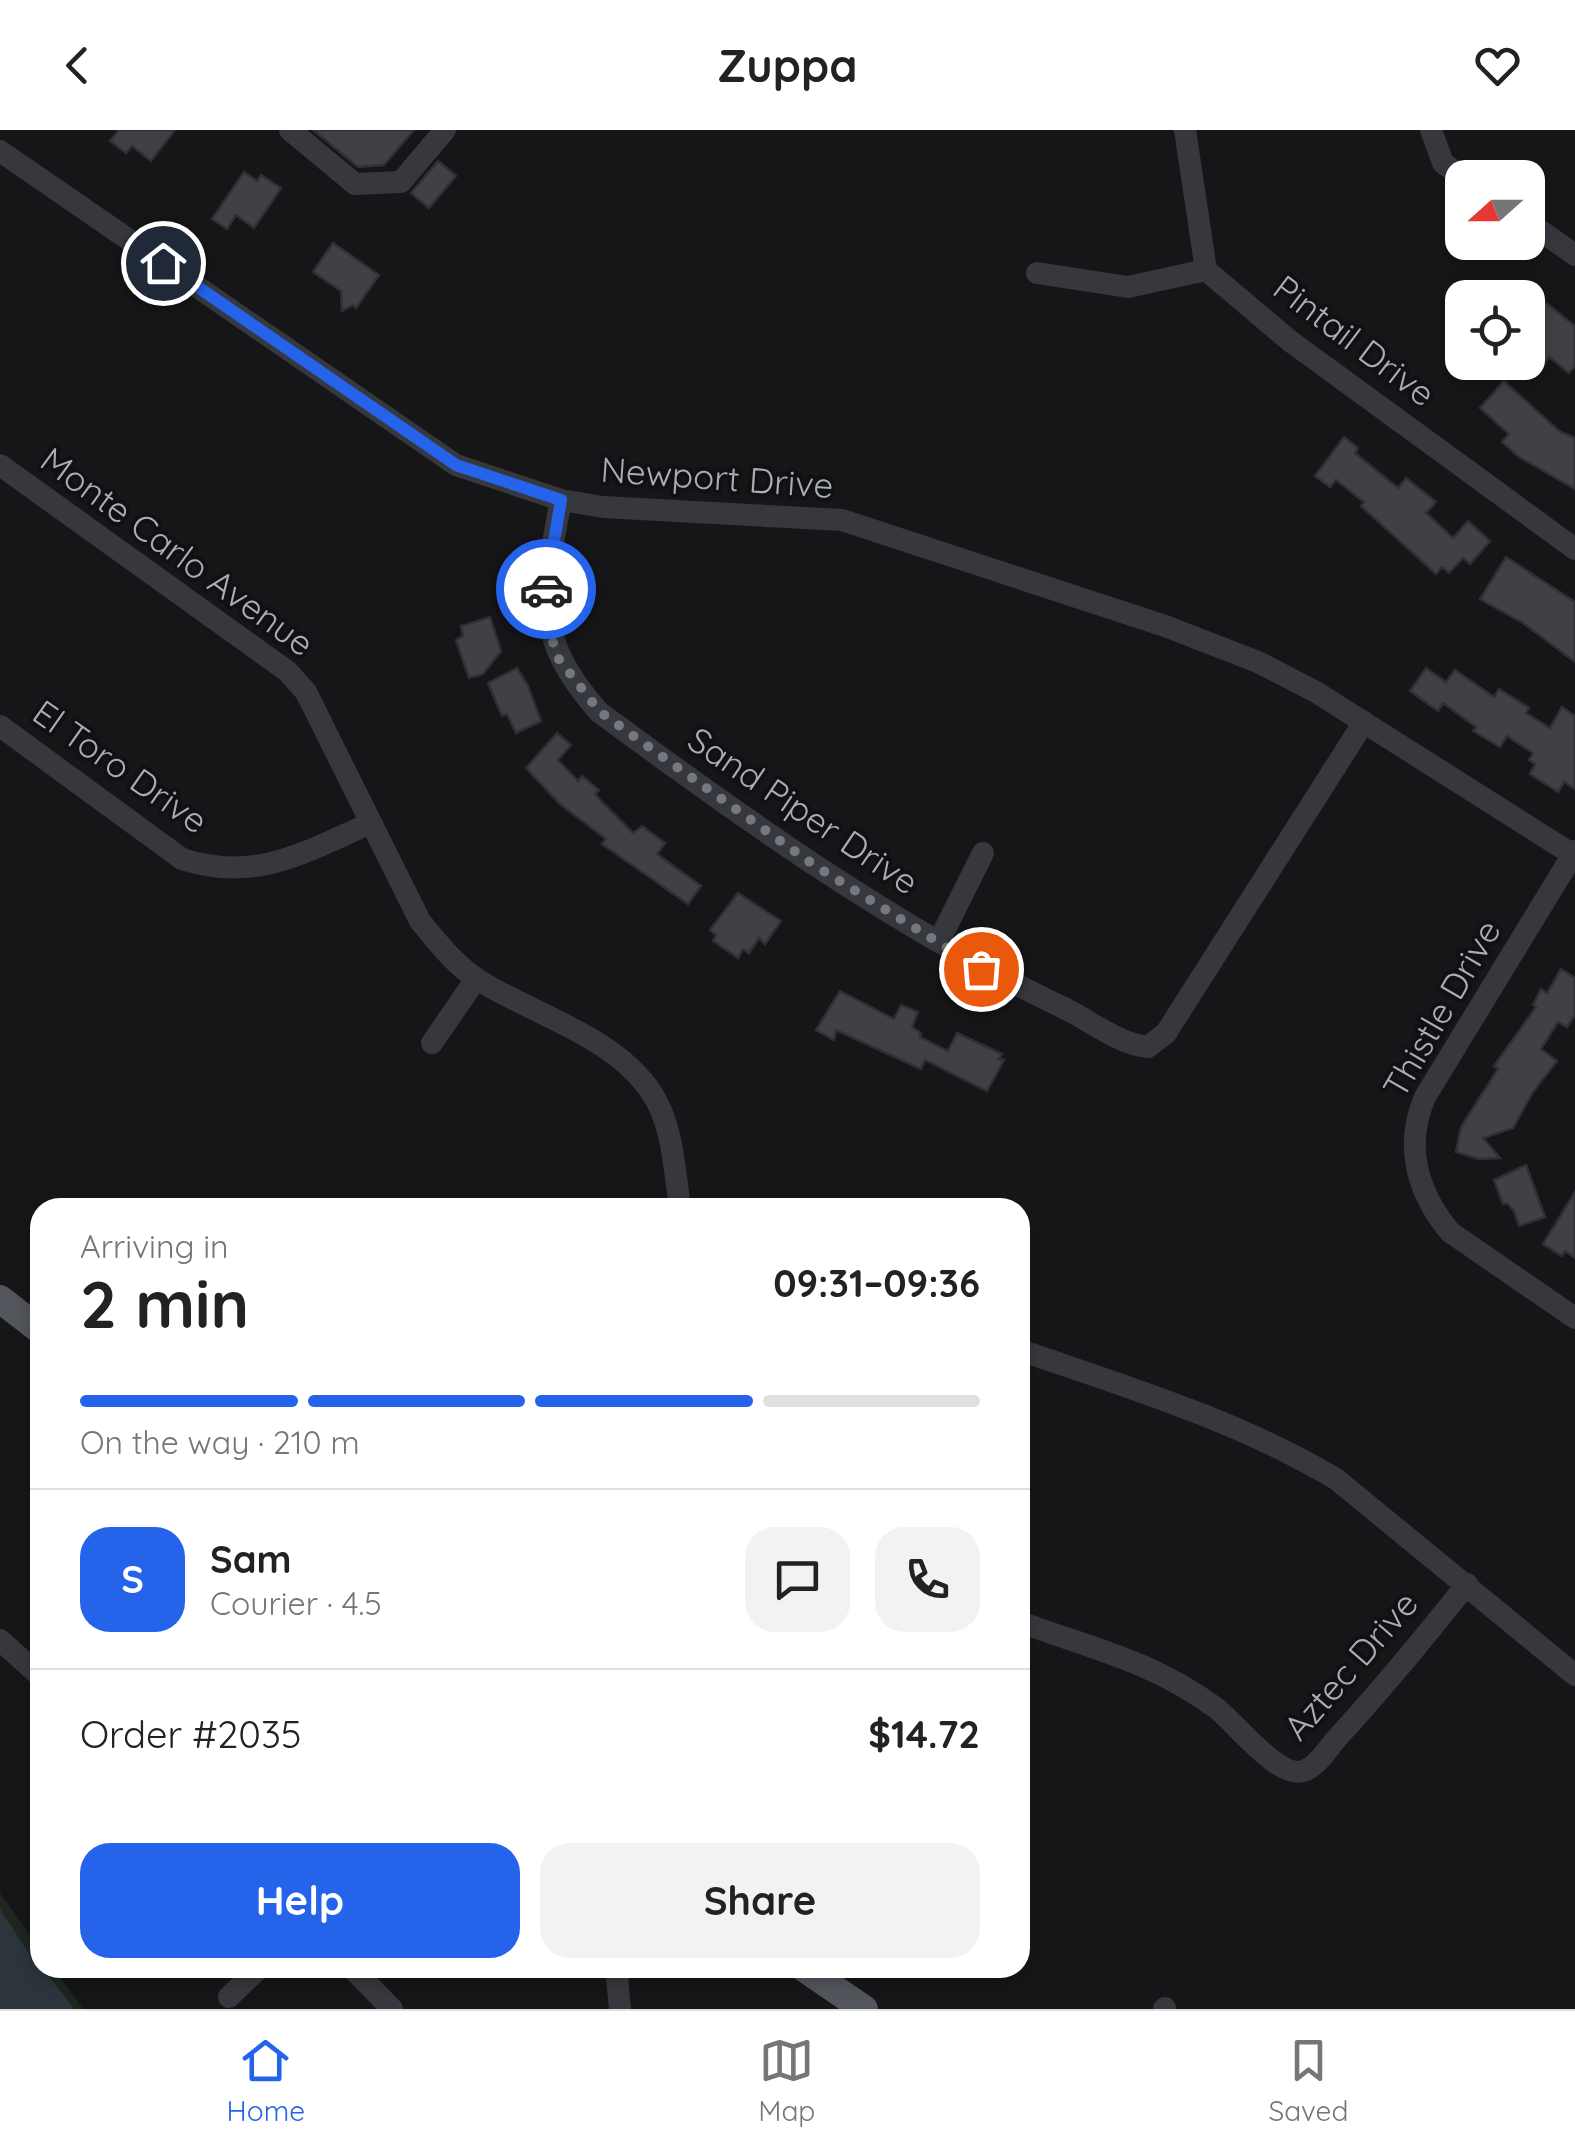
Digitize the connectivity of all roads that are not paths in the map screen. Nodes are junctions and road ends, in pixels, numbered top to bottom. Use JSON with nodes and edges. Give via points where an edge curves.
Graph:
{"nodes":[{"id":1,"x":290,"y":130,"type":"edge"},
{"id":2,"x":445,"y":130,"type":"edge"},
{"id":3,"x":1185,"y":130,"type":"edge"},
{"id":4,"x":1431,"y":130,"type":"edge"},
{"id":5,"x":0,"y":151,"type":"edge"},
{"id":6,"x":1445,"y":164,"type":"edge"},
{"id":7,"x":1545,"y":234,"type":"edge"},
{"id":8,"x":1575,"y":255,"type":"edge"},
{"id":9,"x":1206,"y":270,"type":"junction"},
{"id":10,"x":1037,"y":273,"type":"dead end"},
{"id":11,"x":0,"y":465,"type":"edge"},
{"id":12,"x":561,"y":500,"type":"junction"},
{"id":13,"x":1575,"y":549,"type":"edge"},
{"id":14,"x":1364,"y":722,"type":"junction"},
{"id":15,"x":0,"y":726,"type":"edge"},
{"id":16,"x":371,"y":823,"type":"junction"},
{"id":17,"x":983,"y":853,"type":"dead end"},
{"id":18,"x":1574,"y":854,"type":"edge"},
{"id":19,"x":939,"y":941,"type":"junction"},
{"id":20,"x":476,"y":979,"type":"junction"},
{"id":21,"x":432,"y":1043,"type":"dead end"},
{"id":22,"x":678,"y":1198,"type":"edge"},
{"id":23,"x":0,"y":1299,"type":"edge"},
{"id":24,"x":1575,"y":1318,"type":"edge"},
{"id":25,"x":30,"y":1322,"type":"edge"},
{"id":26,"x":1030,"y":1354,"type":"edge"},
{"id":27,"x":1467,"y":1584,"type":"junction"},
{"id":28,"x":1030,"y":1626,"type":"edge"},
{"id":29,"x":0,"y":1640,"type":"edge"},
{"id":30,"x":30,"y":1667,"type":"edge"},
{"id":31,"x":1575,"y":1675,"type":"edge"},
{"id":32,"x":249,"y":1978,"type":"edge"},
{"id":33,"x":362,"y":1978,"type":"edge"},
{"id":34,"x":617,"y":1978,"type":"edge"},
{"id":35,"x":819,"y":1978,"type":"edge"},
{"id":36,"x":229,"y":1997,"type":"dead end"},
{"id":37,"x":392,"y":2009,"type":"edge"},
{"id":38,"x":620,"y":2009,"type":"edge"},
{"id":39,"x":864,"y":2009,"type":"edge"}],
"edges":[{"from":1,"to":2,"type":"street","via":[[355,184],[401,182]]},
{"from":3,"to":9,"type":"street"},
{"from":4,"to":6,"type":"street"},
{"from":5,"to":12,"type":"street","name":"Newport Drive","via":[[456,465]]},
{"from":7,"to":8,"type":"street"},
{"from":9,"to":10,"type":"street","via":[[1128,287]]},
{"from":9,"to":13,"type":"street","name":"Pintail Drive","via":[[1290,341]]},
{"from":11,"to":16,"type":"street","name":"Monte Carlo Avenue","via":[[287,671],[320,714]]},
{"from":12,"to":14,"type":"street","name":"Newport Drive","via":[[842,520],[1240,654]]},
{"from":12,"to":19,"type":"street","name":"Sand Piper Drive","via":[[546,578],[547,610],[558,658],[577,687],[600,712],[814,865]]},
{"from":14,"to":18,"type":"street","name":"Newport Drive"},
{"from":14,"to":19,"type":"street","name":"Sand Piper Drive","via":[[1166,1033],[1148,1047],[1132,1046]]},
{"from":15,"to":16,"type":"street","name":"El Toro Drive","via":[[182,859],[205,867],[278,863]]},
{"from":16,"to":20,"type":"street","name":"Monte Carlo Avenue","via":[[420,921]]},
{"from":17,"to":19,"type":"street"},
{"from":18,"to":24,"type":"street","name":"Thistle Drive","via":[[1424,1097],[1413,1134],[1419,1181],[1450,1232]]},
{"from":20,"to":21,"type":"street"},
{"from":20,"to":22,"type":"street","name":"Monte Carlo Avenue","via":[[606,1049],[637,1075],[658,1102]]},
{"from":23,"to":25,"type":"main road"},
{"from":26,"to":27,"type":"street","via":[[1295,1454]]},
{"from":27,"to":28,"type":"street","name":"Aztec Drive","via":[[1400,1686],[1308,1770],[1296,1772],[1278,1767],[1232,1719],[1170,1676]]},
{"from":27,"to":31,"type":"street"},
{"from":29,"to":30,"type":"street"},
{"from":32,"to":36,"type":"street"},
{"from":33,"to":37,"type":"street"},
{"from":34,"to":38,"type":"street"},
{"from":35,"to":39,"type":"main road"}]}
